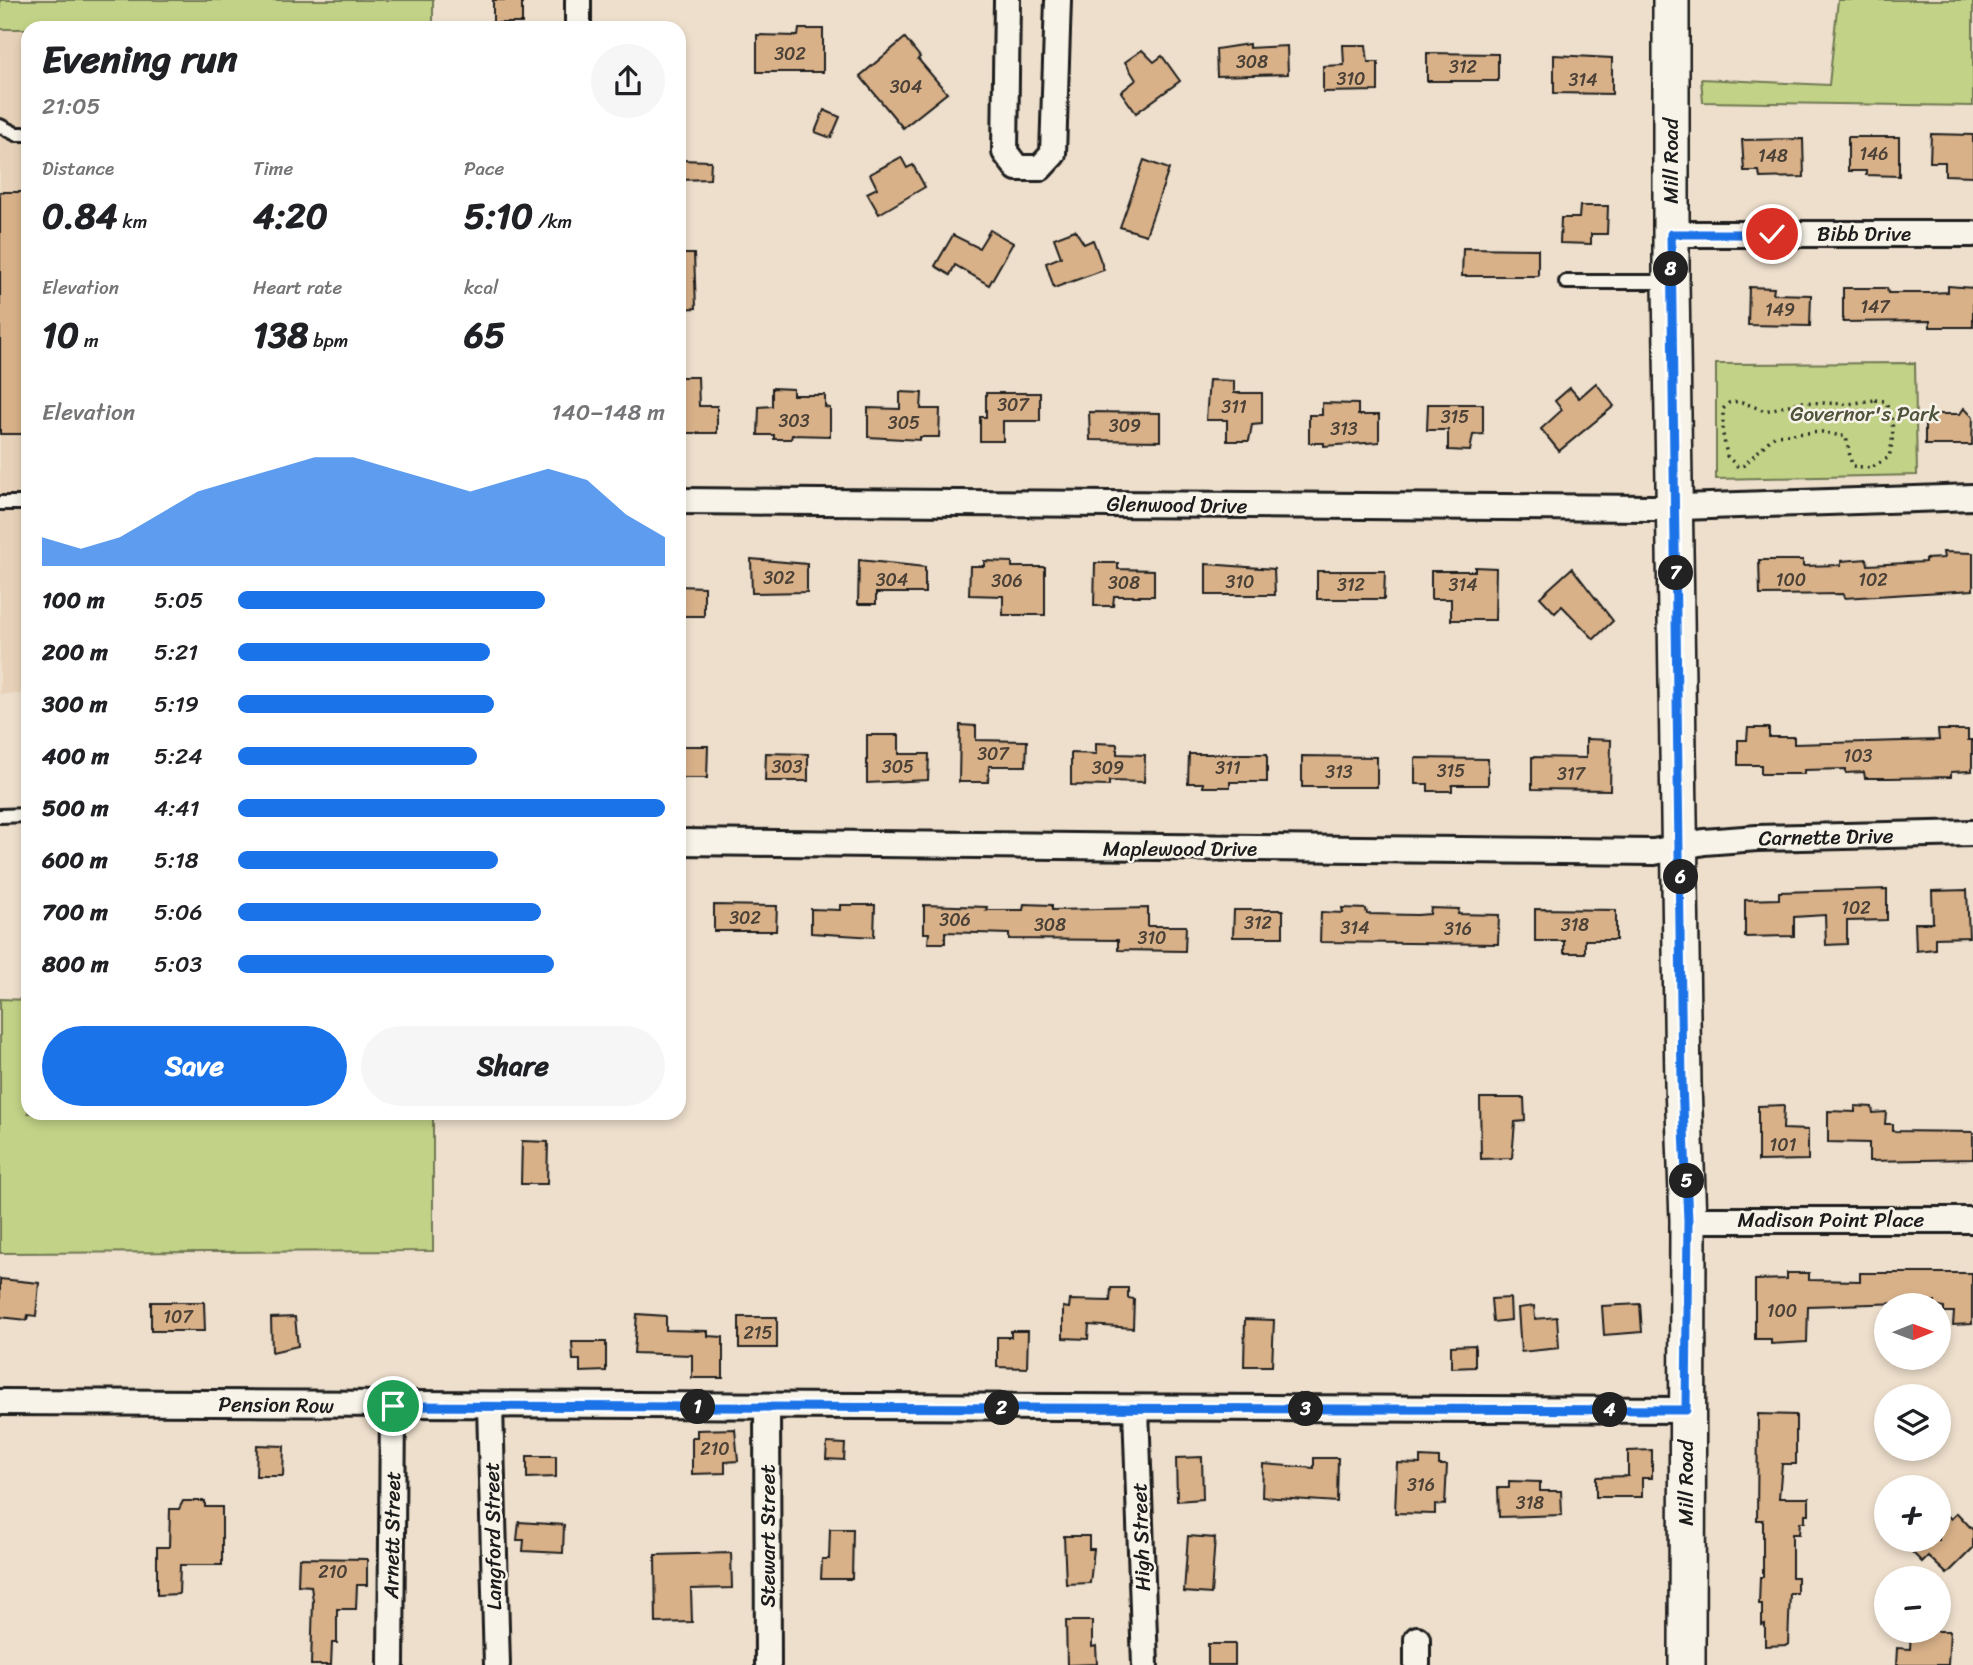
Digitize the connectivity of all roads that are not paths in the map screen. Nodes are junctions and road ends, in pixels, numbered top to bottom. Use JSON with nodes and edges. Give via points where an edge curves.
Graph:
{"nodes":[{"id":1,"x":578,"y":0,"type":"edge"},
{"id":2,"x":1007,"y":0,"type":"edge"},
{"id":3,"x":1058,"y":0,"type":"edge"},
{"id":4,"x":1671,"y":0,"type":"edge"},
{"id":5,"x":578,"y":21,"type":"edge"},
{"id":6,"x":0,"y":126,"type":"edge"},
{"id":7,"x":21,"y":134,"type":"edge"},
{"id":8,"x":1671,"y":234,"type":"junction"},
{"id":9,"x":1973,"y":234,"type":"edge"},
{"id":10,"x":1566,"y":282,"type":"dead end"},
{"id":11,"x":1671,"y":282,"type":"junction"},
{"id":12,"x":1973,"y":497,"type":"edge"},
{"id":13,"x":686,"y":501,"type":"edge"},
{"id":14,"x":0,"y":503,"type":"edge"},
{"id":15,"x":21,"y":503,"type":"edge"},
{"id":16,"x":1675,"y":508,"type":"junction"},
{"id":17,"x":21,"y":815,"type":"edge"},
{"id":18,"x":0,"y":816,"type":"edge"},
{"id":19,"x":1973,"y":833,"type":"edge"},
{"id":20,"x":686,"y":842,"type":"edge"},
{"id":21,"x":1681,"y":849,"type":"junction"},
{"id":22,"x":1688,"y":1220,"type":"junction"},
{"id":23,"x":1973,"y":1220,"type":"edge"},
{"id":24,"x":0,"y":1402,"type":"edge"},
{"id":25,"x":393,"y":1406,"type":"junction"},
{"id":26,"x":490,"y":1406,"type":"junction"},
{"id":27,"x":767,"y":1407,"type":"junction"},
{"id":28,"x":1136,"y":1409,"type":"junction"},
{"id":29,"x":1686,"y":1410,"type":"junction"},
{"id":30,"x":1417,"y":1639,"type":"dead end"},
{"id":31,"x":391,"y":1665,"type":"edge"},
{"id":32,"x":497,"y":1665,"type":"edge"},
{"id":33,"x":768,"y":1665,"type":"edge"},
{"id":34,"x":1145,"y":1665,"type":"edge"},
{"id":35,"x":1417,"y":1665,"type":"edge"},
{"id":36,"x":1688,"y":1665,"type":"edge"}],
"edges":[{"from":1,"to":5,"type":"street"},
{"from":2,"to":3,"type":"street","via":[[1006,152],[1017,168],[1040,168],[1054,154]]},
{"from":4,"to":8,"type":"street","name":"Mill Road"},
{"from":6,"to":7,"type":"lane"},
{"from":8,"to":9,"type":"street","name":"Bibb Drive"},
{"from":8,"to":11,"type":"street","name":"Mill Road"},
{"from":10,"to":11,"type":"lane"},
{"from":11,"to":16,"type":"street","name":"Mill Road"},
{"from":12,"to":16,"type":"street"},
{"from":13,"to":16,"type":"street","name":"Glenwood Drive"},
{"from":14,"to":15,"type":"lane"},
{"from":16,"to":21,"type":"street","name":"Mill Road"},
{"from":17,"to":18,"type":"lane"},
{"from":19,"to":21,"type":"street","name":"Carnette Drive","via":[[1757,838],[1704,842]]},
{"from":20,"to":21,"type":"street","name":"Maplewood Drive","via":[[1555,852]]},
{"from":21,"to":22,"type":"street","name":"Mill Road"},
{"from":22,"to":23,"type":"street","name":"Madison Point Place"},
{"from":22,"to":29,"type":"street","name":"Mill Road"},
{"from":24,"to":25,"type":"street","name":"Pension Row"},
{"from":25,"to":26,"type":"street","name":"Pension Row"},
{"from":25,"to":31,"type":"street","name":"Arnett Street"},
{"from":26,"to":27,"type":"street","name":"Pension Row"},
{"from":26,"to":32,"type":"street","name":"Langford Street"},
{"from":27,"to":28,"type":"street","name":"Pension Row"},
{"from":27,"to":33,"type":"street","name":"Stewart Street"},
{"from":28,"to":29,"type":"street","name":"Pension Row"},
{"from":28,"to":34,"type":"street","name":"High Street"},
{"from":29,"to":36,"type":"street","name":"Mill Road"},
{"from":30,"to":35,"type":"street"}]}
